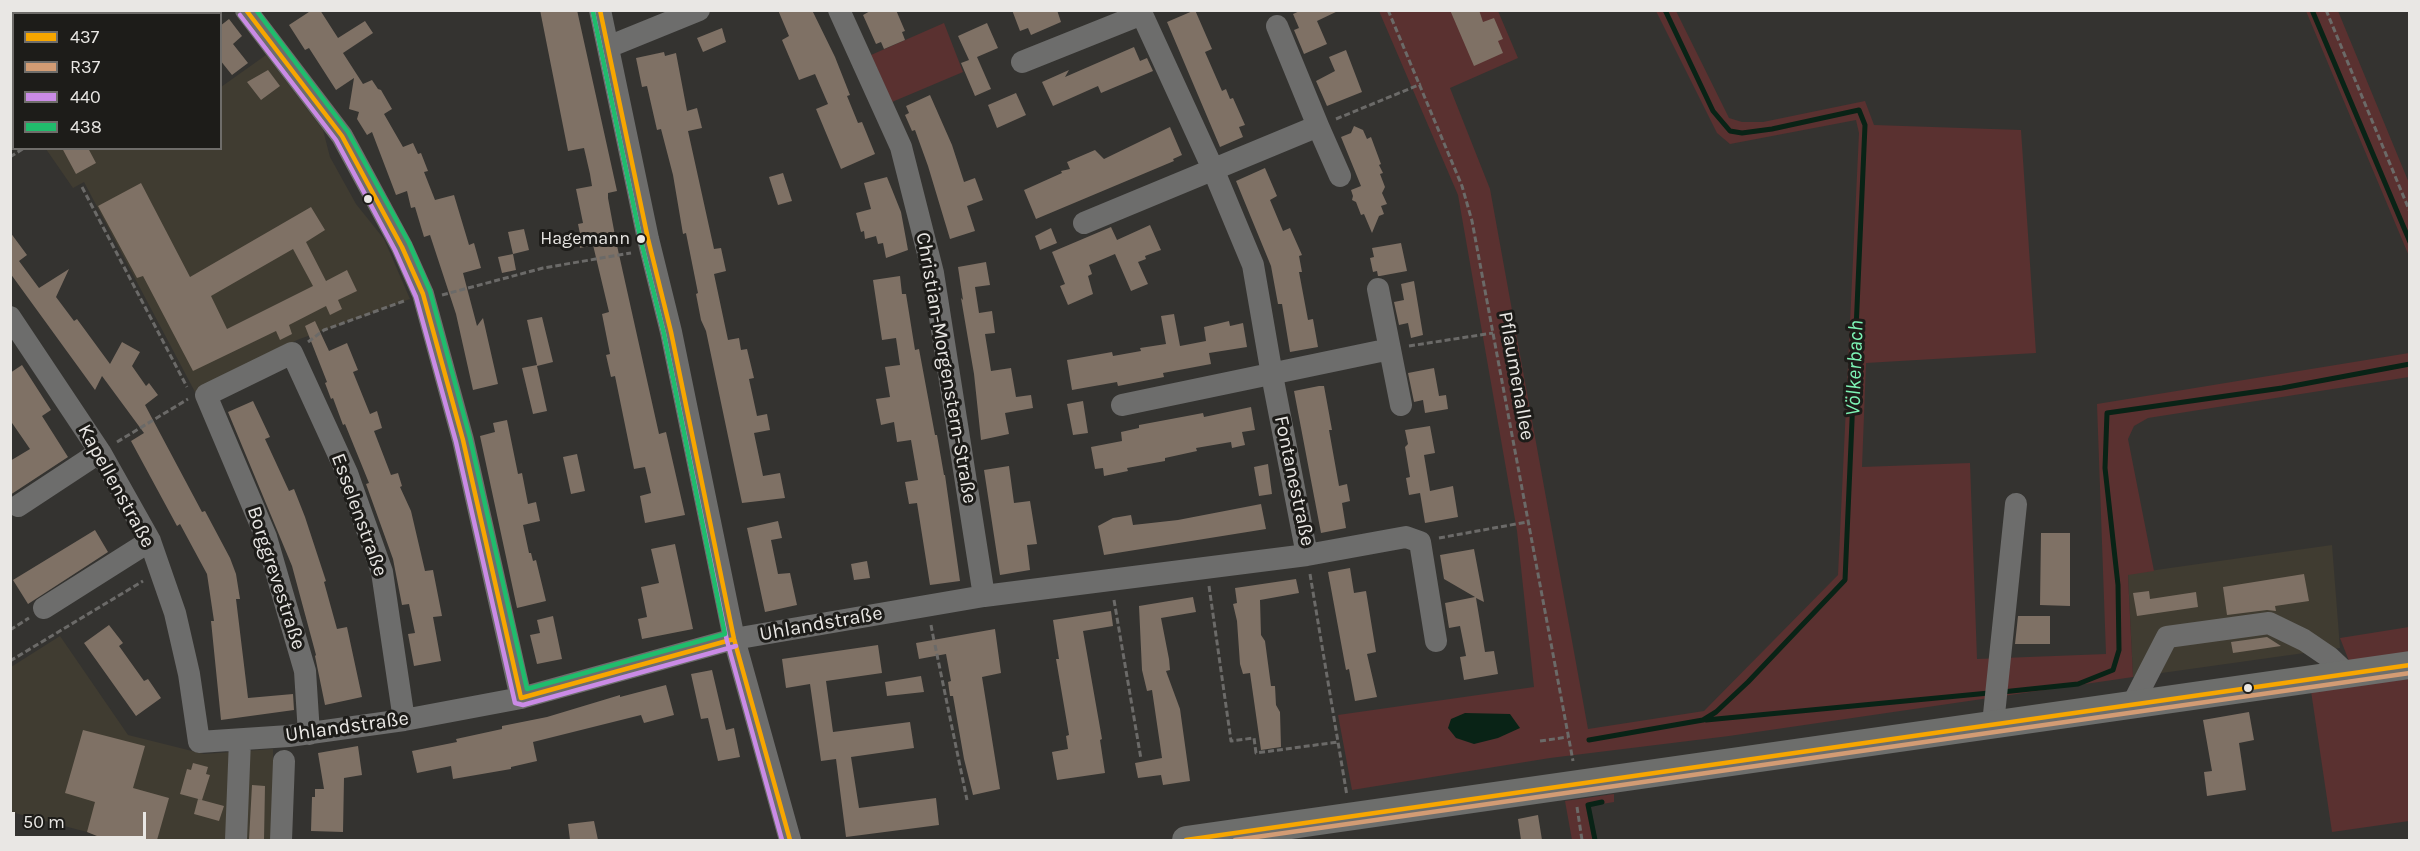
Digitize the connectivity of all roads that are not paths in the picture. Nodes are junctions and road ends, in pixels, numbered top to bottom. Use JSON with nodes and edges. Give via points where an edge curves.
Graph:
{"nodes":[{"id":1,"x":246,"y":10,"type":"edge"},
{"id":2,"x":600,"y":10,"type":"edge"},
{"id":3,"x":699,"y":10,"type":"edge"},
{"id":4,"x":839,"y":10,"type":"edge"},
{"id":5,"x":1141,"y":12,"type":"edge"},
{"id":6,"x":1277,"y":26,"type":"dead end"},
{"id":7,"x":608,"y":47,"type":"junction"},
{"id":8,"x":1023,"y":62,"type":"dead end"},
{"id":9,"x":1318,"y":126,"type":"junction"},
{"id":10,"x":1213,"y":169,"type":"junction"},
{"id":11,"x":1340,"y":176,"type":"dead end"},
{"id":12,"x":1084,"y":223,"type":"dead end"},
{"id":13,"x":1378,"y":289,"type":"dead end"},
{"id":14,"x":10,"y":316,"type":"edge"},
{"id":15,"x":1390,"y":349,"type":"junction"},
{"id":16,"x":1272,"y":375,"type":"junction"},
{"id":17,"x":199,"y":396,"type":"joint"},
{"id":18,"x":1122,"y":405,"type":"dead end"},
{"id":19,"x":1401,"y":405,"type":"dead end"},
{"id":20,"x":100,"y":452,"type":"junction"},
{"id":21,"x":2016,"y":504,"type":"dead end"},
{"id":22,"x":18,"y":506,"type":"dead end"},
{"id":23,"x":150,"y":541,"type":"junction"},
{"id":24,"x":1307,"y":555,"type":"junction"},
{"id":25,"x":984,"y":597,"type":"junction"},
{"id":26,"x":44,"y":608,"type":"dead end"},
{"id":27,"x":734,"y":639,"type":"junction"},
{"id":28,"x":1436,"y":641,"type":"dead end"},
{"id":29,"x":2409,"y":665,"type":"edge"},
{"id":30,"x":2347,"y":674,"type":"junction"},
{"id":31,"x":521,"y":698,"type":"junction"},
{"id":32,"x":1994,"y":703,"type":"junction"},
{"id":33,"x":2133,"y":703,"type":"junction"},
{"id":34,"x":404,"y":720,"type":"junction"},
{"id":35,"x":309,"y":734,"type":"junction"},
{"id":36,"x":240,"y":740,"type":"junction"},
{"id":37,"x":199,"y":742,"type":"joint"},
{"id":38,"x":284,"y":761,"type":"dead end"},
{"id":39,"x":236,"y":840,"type":"edge"},
{"id":40,"x":281,"y":840,"type":"edge"},
{"id":41,"x":790,"y":840,"type":"edge"},
{"id":42,"x":1186,"y":840,"type":"edge"}],
"edges":[{"from":1,"to":31,"type":"street","via":[[342,136],[402,246],[424,297],[464,440]]},
{"from":2,"to":7,"type":"street"},
{"from":3,"to":7,"type":"street"},
{"from":4,"to":25,"type":"street","name":"Christian-Morgenstern-Straße","via":[[901,147],[933,273]]},
{"from":5,"to":8,"type":"street","name":"Fontanestraße"},
{"from":5,"to":10,"type":"street","name":"Fontanestraße"},
{"from":6,"to":9,"type":"street"},
{"from":7,"to":27,"type":"street"},
{"from":9,"to":10,"type":"street"},
{"from":9,"to":11,"type":"street"},
{"from":10,"to":12,"type":"street"},
{"from":10,"to":16,"type":"street","name":"Fontanestraße","via":[[1253,265]]},
{"from":13,"to":15,"type":"street"},
{"from":14,"to":20,"type":"street","name":"Kapellenstraße"},
{"from":15,"to":16,"type":"street"},
{"from":15,"to":19,"type":"street"},
{"from":16,"to":18,"type":"street"},
{"from":16,"to":24,"type":"street","name":"Fontanestraße"},
{"from":17,"to":34,"type":"street","name":"Esselenstraße","via":[[292,353],[347,474],[382,572]]},
{"from":17,"to":35,"type":"street","name":"Borggrevestraße","via":[[266,537],[305,671]]},
{"from":20,"to":22,"type":"street"},
{"from":20,"to":23,"type":"street","name":"Kapellenstraße"},
{"from":21,"to":32,"type":"street"},
{"from":23,"to":26,"type":"street"},
{"from":23,"to":37,"type":"street","name":"Kapellenstraße","via":[[175,614]]},
{"from":24,"to":25,"type":"street","name":"Uhlandstraße"},
{"from":24,"to":28,"type":"street","name":"Fontanestraße","via":[[1406,537],[1420,542]]},
{"from":25,"to":27,"type":"street","name":"Uhlandstraße"},
{"from":27,"to":31,"type":"street","name":"Uhlandstraße"},
{"from":27,"to":41,"type":"street"},
{"from":29,"to":30,"type":"main road"},
{"from":30,"to":33,"type":"main road"},
{"from":30,"to":33,"type":"street","via":[[2304,640],[2269,623],[2167,637]]},
{"from":31,"to":34,"type":"street","name":"Uhlandstraße"},
{"from":32,"to":33,"type":"main road"},
{"from":32,"to":42,"type":"main road"},
{"from":34,"to":35,"type":"street","name":"Uhlandstraße"},
{"from":35,"to":36,"type":"street","name":"Uhlandstraße"},
{"from":36,"to":37,"type":"street","name":"Uhlandstraße"},
{"from":36,"to":39,"type":"street"},
{"from":38,"to":40,"type":"street"}]}
